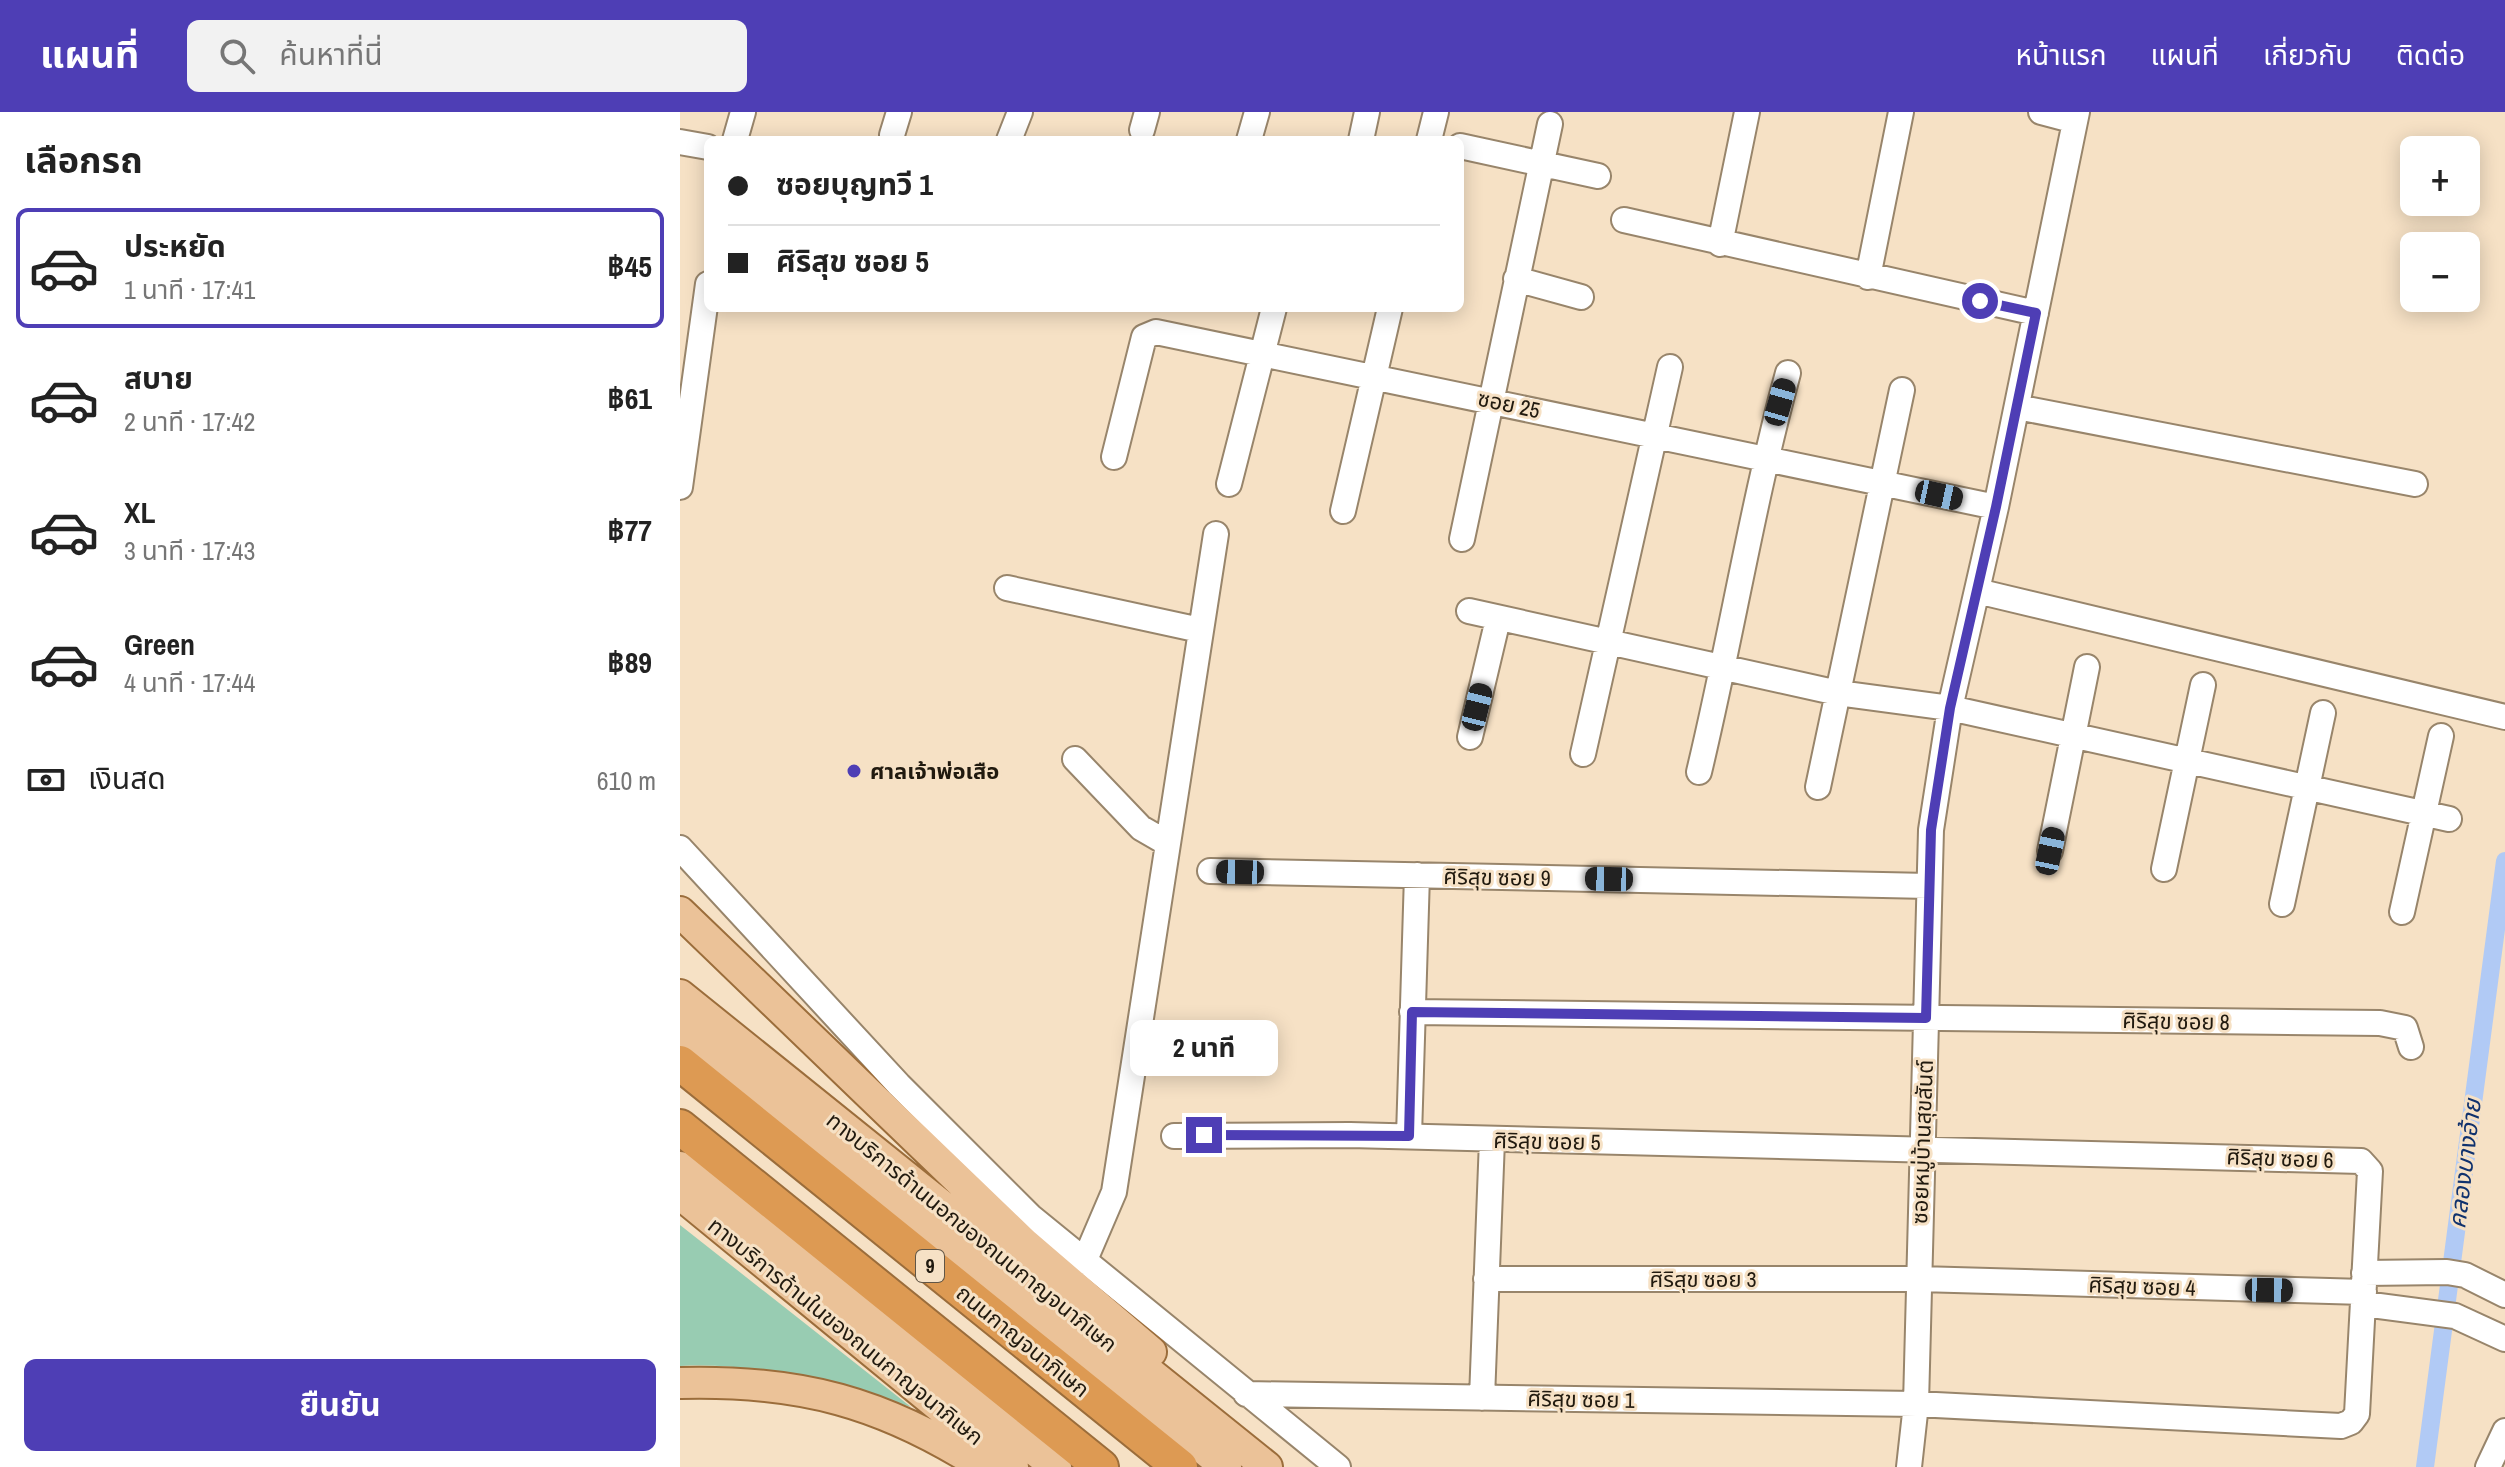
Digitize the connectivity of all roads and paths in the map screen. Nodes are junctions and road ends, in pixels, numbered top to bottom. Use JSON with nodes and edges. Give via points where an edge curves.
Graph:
{"nodes":[{"id":1,"x":743,"y":112,"type":"edge"},
{"id":2,"x":1020,"y":112,"type":"edge"},
{"id":3,"x":1257,"y":112,"type":"edge"},
{"id":4,"x":1367,"y":112,"type":"edge"},
{"id":5,"x":1436,"y":112,"type":"edge"},
{"id":6,"x":1747,"y":112,"type":"edge"},
{"id":7,"x":1901,"y":112,"type":"edge"},
{"id":8,"x":2041,"y":112,"type":"edge"},
{"id":9,"x":2076,"y":116,"type":"edge"},
{"id":10,"x":1550,"y":124,"type":"dead end"},
{"id":11,"x":736,"y":136,"type":"edge"},
{"id":12,"x":1011,"y":136,"type":"edge"},
{"id":13,"x":1250,"y":136,"type":"edge"},
{"id":14,"x":1362,"y":136,"type":"edge"},
{"id":15,"x":1431,"y":136,"type":"edge"},
{"id":16,"x":680,"y":142,"type":"edge"},
{"id":17,"x":704,"y":146,"type":"edge"},
{"id":18,"x":1464,"y":147,"type":"edge"},
{"id":19,"x":1541,"y":165,"type":"junction"},
{"id":20,"x":1598,"y":176,"type":"dead end"},
{"id":21,"x":1624,"y":220,"type":"dead end"},
{"id":22,"x":1720,"y":244,"type":"junction"},
{"id":23,"x":1868,"y":277,"type":"junction"},
{"id":24,"x":1516,"y":279,"type":"junction"},
{"id":25,"x":1581,"y":297,"type":"dead end"},
{"id":26,"x":704,"y":310,"type":"edge"},
{"id":27,"x":1273,"y":312,"type":"edge"},
{"id":28,"x":1389,"y":312,"type":"edge"},
{"id":29,"x":2036,"y":313,"type":"junction"},
{"id":30,"x":1263,"y":352,"type":"junction"},
{"id":31,"x":1670,"y":367,"type":"dead end"},
{"id":32,"x":1788,"y":373,"type":"dead end"},
{"id":33,"x":1374,"y":375,"type":"junction"},
{"id":34,"x":1902,"y":390,"type":"dead end"},
{"id":35,"x":1489,"y":400,"type":"junction"},
{"id":36,"x":2017,"y":407,"type":"junction"},
{"id":37,"x":1654,"y":435,"type":"junction"},
{"id":38,"x":683,"y":447,"type":"edge"},
{"id":39,"x":1114,"y":457,"type":"dead end"},
{"id":40,"x":1764,"y":461,"type":"junction"},
{"id":41,"x":1229,"y":484,"type":"dead end"},
{"id":42,"x":1881,"y":484,"type":"junction"},
{"id":43,"x":2415,"y":484,"type":"dead end"},
{"id":44,"x":680,"y":487,"type":"edge"},
{"id":45,"x":1996,"y":507,"type":"junction"},
{"id":46,"x":1343,"y":511,"type":"dead end"},
{"id":47,"x":1216,"y":534,"type":"dead end"},
{"id":48,"x":1462,"y":539,"type":"dead end"},
{"id":49,"x":1007,"y":588,"type":"dead end"},
{"id":50,"x":1977,"y":591,"type":"junction"},
{"id":51,"x":1469,"y":611,"type":"dead end"},
{"id":52,"x":1498,"y":619,"type":"junction"},
{"id":53,"x":1200,"y":630,"type":"junction"},
{"id":54,"x":1609,"y":642,"type":"junction"},
{"id":55,"x":2087,"y":667,"type":"dead end"},
{"id":56,"x":1724,"y":668,"type":"junction"},
{"id":57,"x":2203,"y":685,"type":"dead end"},
{"id":58,"x":1838,"y":693,"type":"junction"},
{"id":59,"x":1950,"y":708,"type":"junction"},
{"id":60,"x":2323,"y":713,"type":"dead end"},
{"id":61,"x":2505,"y":717,"type":"edge"},
{"id":62,"x":2441,"y":736,"type":"dead end"},
{"id":63,"x":1470,"y":737,"type":"dead end"},
{"id":64,"x":2074,"y":737,"type":"junction"},
{"id":65,"x":1583,"y":754,"type":"dead end"},
{"id":66,"x":1075,"y":759,"type":"dead end"},
{"id":67,"x":2189,"y":762,"type":"junction"},
{"id":68,"x":1699,"y":772,"type":"dead end"},
{"id":69,"x":1818,"y":787,"type":"dead end"},
{"id":70,"x":2306,"y":788,"type":"junction"},
{"id":71,"x":2422,"y":813,"type":"junction"},
{"id":72,"x":2449,"y":819,"type":"dead end"},
{"id":73,"x":1167,"y":843,"type":"junction"},
{"id":74,"x":680,"y":848,"type":"edge"},
{"id":75,"x":2050,"y":851,"type":"dead end"},
{"id":76,"x":2164,"y":869,"type":"dead end"},
{"id":77,"x":1210,"y":871,"type":"dead end"},
{"id":78,"x":1417,"y":875,"type":"junction"},
{"id":79,"x":1929,"y":886,"type":"junction"},
{"id":80,"x":2282,"y":904,"type":"dead end"},
{"id":81,"x":680,"y":912,"type":"edge"},
{"id":82,"x":2402,"y":912,"type":"dead end"},
{"id":83,"x":680,"y":995,"type":"edge"},
{"id":84,"x":1412,"y":1012,"type":"junction"},
{"id":85,"x":1926,"y":1018,"type":"junction"},
{"id":86,"x":680,"y":1027,"type":"edge"},
{"id":87,"x":2411,"y":1047,"type":"dead end"},
{"id":88,"x":680,"y":1063,"type":"edge"},
{"id":89,"x":680,"y":1127,"type":"edge"},
{"id":90,"x":1174,"y":1136,"type":"dead end"},
{"id":91,"x":1409,"y":1136,"type":"junction"},
{"id":92,"x":1492,"y":1140,"type":"junction"},
{"id":93,"x":1920,"y":1148,"type":"junction"},
{"id":94,"x":680,"y":1167,"type":"edge"},
{"id":95,"x":680,"y":1194,"type":"edge"},
{"id":96,"x":1084,"y":1262,"type":"junction"},
{"id":97,"x":1486,"y":1279,"type":"junction"},
{"id":98,"x":1919,"y":1279,"type":"junction"},
{"id":99,"x":2364,"y":1290,"type":"junction"},
{"id":100,"x":2505,"y":1295,"type":"edge"},
{"id":101,"x":2505,"y":1339,"type":"edge"},
{"id":102,"x":680,"y":1383,"type":"edge"},
{"id":103,"x":1246,"y":1394,"type":"junction"},
{"id":104,"x":1482,"y":1398,"type":"junction"},
{"id":105,"x":1916,"y":1404,"type":"junction"},
{"id":106,"x":1215,"y":1425,"type":"junction"},
{"id":107,"x":2341,"y":1426,"type":"joint"},
{"id":108,"x":2505,"y":1431,"type":"edge"},
{"id":109,"x":2496,"y":1461,"type":"edge"},
{"id":110,"x":1220,"y":1462,"type":"edge"},
{"id":111,"x":984,"y":1467,"type":"edge"},
{"id":112,"x":1013,"y":1467,"type":"edge"},
{"id":113,"x":1056,"y":1467,"type":"edge"},
{"id":114,"x":1101,"y":1467,"type":"edge"},
{"id":115,"x":1180,"y":1467,"type":"edge"},
{"id":116,"x":1267,"y":1467,"type":"edge"},
{"id":117,"x":1338,"y":1467,"type":"edge"},
{"id":118,"x":1909,"y":1467,"type":"edge"}],
"edges":[{"from":1,"to":11,"type":"street"},
{"from":2,"to":12,"type":"street"},
{"from":3,"to":13,"type":"street"},
{"from":4,"to":14,"type":"street"},
{"from":5,"to":15,"type":"street"},
{"from":6,"to":22,"type":"street"},
{"from":7,"to":23,"type":"street"},
{"from":8,"to":9,"type":"street"},
{"from":9,"to":29,"type":"street","name":"ซอยหมู่บ้านสุขสันต์"},
{"from":10,"to":19,"type":"street"},
{"from":16,"to":17,"type":"street"},
{"from":18,"to":19,"type":"street"},
{"from":19,"to":20,"type":"street"},
{"from":19,"to":24,"type":"street"},
{"from":21,"to":22,"type":"street"},
{"from":22,"to":23,"type":"street"},
{"from":23,"to":29,"type":"street"},
{"from":24,"to":25,"type":"street"},
{"from":24,"to":35,"type":"street"},
{"from":26,"to":38,"type":"street"},
{"from":27,"to":30,"type":"street"},
{"from":28,"to":33,"type":"street"},
{"from":29,"to":36,"type":"street","name":"ซอยหมู่บ้านสุขสันต์"},
{"from":30,"to":33,"type":"street","name":"ซอย 25"},
{"from":30,"to":39,"type":"street","name":"ซอย 25","via":[[1147,334]]},
{"from":30,"to":41,"type":"street"},
{"from":31,"to":37,"type":"street"},
{"from":32,"to":40,"type":"street"},
{"from":33,"to":35,"type":"street","name":"ซอย 25"},
{"from":33,"to":46,"type":"street"},
{"from":34,"to":42,"type":"street"},
{"from":35,"to":37,"type":"street","name":"ซอย 25"},
{"from":35,"to":48,"type":"street"},
{"from":36,"to":43,"type":"street"},
{"from":36,"to":45,"type":"street","name":"ซอยหมู่บ้านสุขสันต์"},
{"from":37,"to":40,"type":"street","name":"ซอย 25"},
{"from":37,"to":54,"type":"street"},
{"from":38,"to":44,"type":"street"},
{"from":40,"to":42,"type":"street","name":"ซอย 25"},
{"from":40,"to":56,"type":"street"},
{"from":42,"to":45,"type":"street","name":"ซอย 25"},
{"from":42,"to":58,"type":"street"},
{"from":45,"to":50,"type":"street","name":"ซอยหมู่บ้านสุขสันต์"},
{"from":47,"to":53,"type":"street"},
{"from":49,"to":53,"type":"street"},
{"from":50,"to":59,"type":"street","name":"ซอยหมู่บ้านสุขสันต์"},
{"from":50,"to":61,"type":"street"},
{"from":51,"to":52,"type":"street"},
{"from":52,"to":54,"type":"street"},
{"from":52,"to":63,"type":"street"},
{"from":53,"to":73,"type":"street"},
{"from":54,"to":56,"type":"street"},
{"from":54,"to":65,"type":"street"},
{"from":55,"to":64,"type":"street"},
{"from":56,"to":58,"type":"street"},
{"from":56,"to":68,"type":"street"},
{"from":57,"to":67,"type":"street"},
{"from":58,"to":59,"type":"street"},
{"from":58,"to":69,"type":"street"},
{"from":59,"to":64,"type":"street"},
{"from":59,"to":79,"type":"street","name":"ซอยหมู่บ้านสุขสันต์","via":[[1931,830]]},
{"from":60,"to":70,"type":"street"},
{"from":62,"to":71,"type":"street"},
{"from":64,"to":67,"type":"street"},
{"from":64,"to":75,"type":"street"},
{"from":66,"to":73,"type":"street","via":[[1141,828]]},
{"from":67,"to":70,"type":"street"},
{"from":67,"to":76,"type":"street"},
{"from":70,"to":71,"type":"street"},
{"from":70,"to":80,"type":"street"},
{"from":71,"to":72,"type":"street"},
{"from":71,"to":82,"type":"street"},
{"from":73,"to":96,"type":"street","via":[[1114,1192]]},
{"from":74,"to":96,"type":"street","via":[[899,1085],[1030,1216]]},
{"from":77,"to":78,"type":"street","name":"ศิริสุข ซอย 9"},
{"from":78,"to":79,"type":"street","name":"ศิริสุข ซอย 9"},
{"from":78,"to":84,"type":"street"},
{"from":79,"to":85,"type":"street","name":"ซอยหมู่บ้านสุขสันต์"},
{"from":81,"to":106,"type":"main road","via":[[1025,1244],[1167,1367]]},
{"from":83,"to":106,"type":"main road","name":"ทางบริการด้านนอกของถนนกาญจนาภิเษก"},
{"from":84,"to":85,"type":"street"},
{"from":84,"to":91,"type":"street"},
{"from":85,"to":87,"type":"street","name":"ศิริสุข ซอย 8","via":[[2380,1023],[2405,1028]]},
{"from":85,"to":93,"type":"street","name":"ซอยหมู่บ้านสุขสันต์"},
{"from":86,"to":110,"type":"main road"},
{"from":88,"to":115,"type":"highway","name":"ถนนกาญจนาภิเษก","number":"9"},
{"from":89,"to":114,"type":"highway","number":"9"},
{"from":90,"to":91,"type":"street","name":"ศิริสุข ซอย 5"},
{"from":91,"to":92,"type":"street","name":"ศิริสุข ซอย 5"},
{"from":92,"to":93,"type":"street","name":"ศิริสุข ซอย 5"},
{"from":92,"to":97,"type":"street"},
{"from":93,"to":98,"type":"street","name":"ซอยหมู่บ้านสุขสันต์"},
{"from":93,"to":99,"type":"street","name":"ศิริสุข ซอย 6","via":[[2361,1161],[2370,1171]]},
{"from":94,"to":113,"type":"main road"},
{"from":95,"to":112,"type":"main road","name":"ทางบริการด้านในของถนนกาญจนาภิเษก"},
{"from":96,"to":103,"type":"street"},
{"from":97,"to":98,"type":"street","name":"ศิริสุข ซอย 3"},
{"from":97,"to":104,"type":"street"},
{"from":98,"to":99,"type":"street","name":"ศิริสุข ซอย 4"},
{"from":98,"to":105,"type":"street","name":"ซอยหมู่บ้านสุขสันต์"},
{"from":99,"to":100,"type":"street","via":[[2421,1272],[2465,1275]]},
{"from":99,"to":101,"type":"street","via":[[2406,1310],[2455,1316]]},
{"from":99,"to":107,"type":"street","name":"ศิริสุข ซอย 6","via":[[2357,1414]]},
{"from":102,"to":111,"type":"main road","via":[[745,1382],[823,1393],[904,1420]]},
{"from":103,"to":104,"type":"street","name":"ศิริสุข ซอย 1"},
{"from":103,"to":117,"type":"street"},
{"from":104,"to":105,"type":"street","name":"ศิริสุข ซอย 1"},
{"from":105,"to":107,"type":"street","name":"ศิริสุข ซอย 1"},
{"from":105,"to":118,"type":"street","name":"ซอยหมู่บ้านสุขสันต์"},
{"from":106,"to":116,"type":"main road","name":"ทางบริการด้านนอกของถนนกาญจนาภิเษก"},
{"from":108,"to":109,"type":"street"}]}
